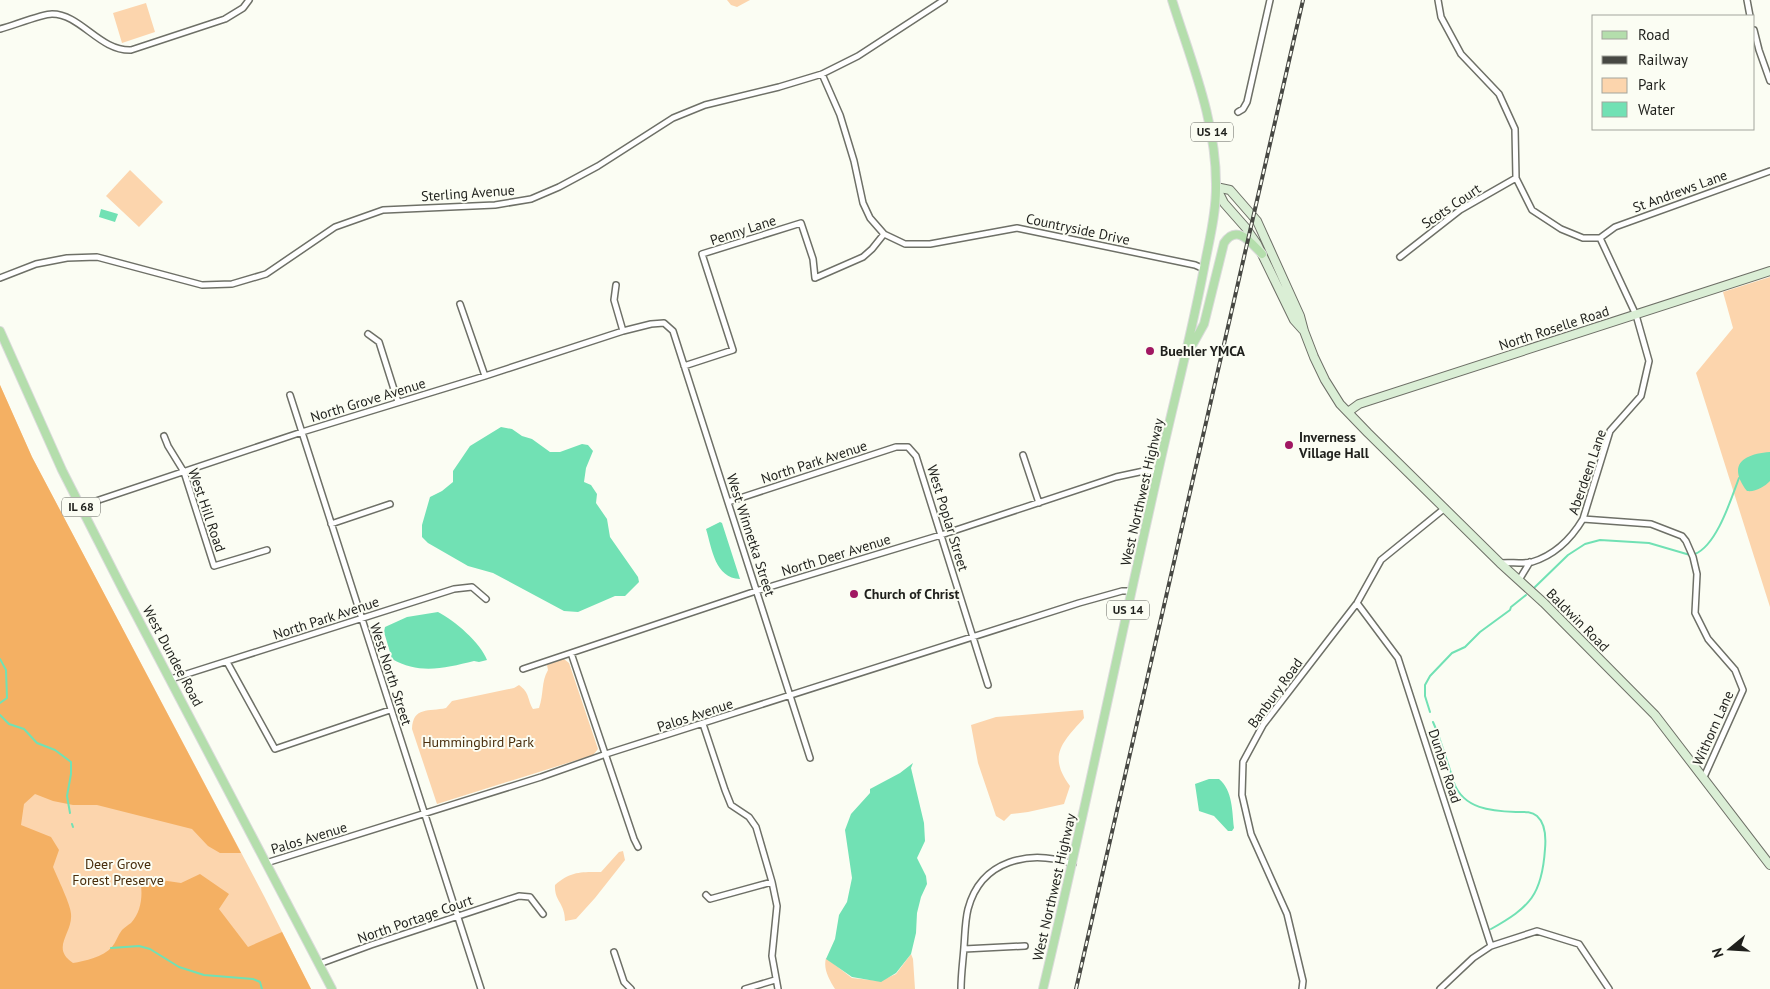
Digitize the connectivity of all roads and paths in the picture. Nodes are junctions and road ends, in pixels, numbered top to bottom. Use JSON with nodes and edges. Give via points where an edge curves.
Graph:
{"nodes":[{"id":1,"x":249,"y":0,"type":"edge"},
{"id":2,"x":944,"y":0,"type":"edge"},
{"id":3,"x":1172,"y":0,"type":"edge"},
{"id":4,"x":1270,"y":0,"type":"edge"},
{"id":5,"x":1438,"y":0,"type":"edge"},
{"id":6,"x":1746,"y":0,"type":"edge"},
{"id":7,"x":1750,"y":15,"type":"edge"},
{"id":8,"x":0,"y":29,"type":"edge"},
{"id":9,"x":1755,"y":34,"type":"edge"},
{"id":10,"x":822,"y":74,"type":"junction"},
{"id":11,"x":1770,"y":81,"type":"edge"},
{"id":12,"x":1238,"y":112,"type":"dead end"},
{"id":13,"x":1770,"y":171,"type":"edge"},
{"id":14,"x":1516,"y":178,"type":"junction"},
{"id":15,"x":1216,"y":187,"type":"junction"},
{"id":16,"x":884,"y":234,"type":"junction"},
{"id":17,"x":1600,"y":238,"type":"junction"},
{"id":18,"x":1262,"y":254,"type":"junction"},
{"id":19,"x":1400,"y":256,"type":"dead end"},
{"id":20,"x":1204,"y":269,"type":"junction"},
{"id":21,"x":1770,"y":271,"type":"edge"},
{"id":22,"x":0,"y":278,"type":"edge"},
{"id":23,"x":616,"y":285,"type":"dead end"},
{"id":24,"x":460,"y":304,"type":"dead end"},
{"id":25,"x":1636,"y":315,"type":"junction"},
{"id":26,"x":664,"y":323,"type":"joint"},
{"id":27,"x":0,"y":331,"type":"edge"},
{"id":28,"x":623,"y":331,"type":"junction"},
{"id":29,"x":1304,"y":331,"type":"junction"},
{"id":30,"x":368,"y":334,"type":"dead end"},
{"id":31,"x":1186,"y":357,"type":"junction"},
{"id":32,"x":684,"y":366,"type":"junction"},
{"id":33,"x":485,"y":376,"type":"junction"},
{"id":34,"x":290,"y":395,"type":"dead end"},
{"id":35,"x":398,"y":402,"type":"junction"},
{"id":36,"x":1348,"y":412,"type":"junction"},
{"id":37,"x":302,"y":432,"type":"junction"},
{"id":38,"x":164,"y":436,"type":"dead end"},
{"id":39,"x":908,"y":447,"type":"joint"},
{"id":40,"x":1023,"y":455,"type":"dead end"},
{"id":41,"x":1158,"y":471,"type":"junction"},
{"id":42,"x":184,"y":472,"type":"junction"},
{"id":43,"x":728,"y":502,"type":"junction"},
{"id":44,"x":1039,"y":503,"type":"junction"},
{"id":45,"x":390,"y":504,"type":"dead end"},
{"id":46,"x":81,"y":506,"type":"junction"},
{"id":47,"x":1445,"y":508,"type":"junction"},
{"id":48,"x":1584,"y":519,"type":"junction"},
{"id":49,"x":331,"y":524,"type":"junction"},
{"id":50,"x":941,"y":535,"type":"junction"},
{"id":51,"x":267,"y":550,"type":"dead end"},
{"id":52,"x":1500,"y":562,"type":"junction"},
{"id":53,"x":1530,"y":562,"type":"junction"},
{"id":54,"x":1519,"y":580,"type":"junction"},
{"id":55,"x":756,"y":591,"type":"junction"},
{"id":56,"x":1132,"y":591,"type":"junction"},
{"id":57,"x":486,"y":599,"type":"dead end"},
{"id":58,"x":1357,"y":603,"type":"junction"},
{"id":59,"x":362,"y":619,"type":"junction"},
{"id":60,"x":973,"y":638,"type":"junction"},
{"id":61,"x":571,"y":653,"type":"junction"},
{"id":62,"x":227,"y":662,"type":"junction"},
{"id":63,"x":523,"y":669,"type":"dead end"},
{"id":64,"x":171,"y":679,"type":"junction"},
{"id":65,"x":988,"y":685,"type":"dead end"},
{"id":66,"x":790,"y":696,"type":"junction"},
{"id":67,"x":390,"y":710,"type":"junction"},
{"id":68,"x":703,"y":724,"type":"junction"},
{"id":69,"x":606,"y":754,"type":"junction"},
{"id":70,"x":810,"y":758,"type":"dead end"},
{"id":71,"x":1704,"y":777,"type":"junction"},
{"id":72,"x":425,"y":813,"type":"junction"},
{"id":73,"x":638,"y":847,"type":"dead end"},
{"id":74,"x":266,"y":863,"type":"junction"},
{"id":75,"x":1073,"y":864,"type":"junction"},
{"id":76,"x":1770,"y":865,"type":"edge"},
{"id":77,"x":772,"y":882,"type":"junction"},
{"id":78,"x":706,"y":894,"type":"dead end"},
{"id":79,"x":543,"y":914,"type":"dead end"},
{"id":80,"x":457,"y":916,"type":"junction"},
{"id":81,"x":1025,"y":946,"type":"dead end"},
{"id":82,"x":1491,"y":946,"type":"junction"},
{"id":83,"x":964,"y":949,"type":"junction"},
{"id":84,"x":614,"y":952,"type":"dead end"},
{"id":85,"x":320,"y":964,"type":"junction"},
{"id":86,"x":775,"y":980,"type":"junction"},
{"id":87,"x":332,"y":989,"type":"edge"},
{"id":88,"x":480,"y":989,"type":"edge"},
{"id":89,"x":631,"y":989,"type":"edge"},
{"id":90,"x":745,"y":989,"type":"edge"},
{"id":91,"x":778,"y":989,"type":"edge"},
{"id":92,"x":961,"y":989,"type":"edge"},
{"id":93,"x":1043,"y":989,"type":"edge"},
{"id":94,"x":1302,"y":989,"type":"edge"},
{"id":95,"x":1440,"y":989,"type":"edge"},
{"id":96,"x":1609,"y":989,"type":"edge"}],
"edges":[{"from":1,"to":8,"type":"street","via":[[243,8],[225,19],[131,50],[108,45],[68,18],[52,14]]},
{"from":2,"to":10,"type":"street","name":"Sterling Avenue","via":[[858,56]]},
{"from":3,"to":15,"type":"main road","name":"West Northwest Highway","number":"US 14","via":[[1210,123]]},
{"from":4,"to":12,"type":"street","via":[[1246,102]]},
{"from":5,"to":14,"type":"street","via":[[1441,17],[1461,54],[1499,94],[1515,129]]},
{"from":6,"to":7,"type":"street"},
{"from":9,"to":11,"type":"street"},
{"from":10,"to":16,"type":"street","name":"Countryside Drive","via":[[840,115],[863,202],[870,218]]},
{"from":10,"to":22,"type":"street","name":"Sterling Avenue","via":[[705,105],[673,118],[598,166],[532,199],[495,206],[383,210],[335,227],[266,274],[232,284],[202,285],[97,256],[36,264]]},
{"from":13,"to":17,"type":"street","name":"St Andrews Lane","via":[[1615,227]]},
{"from":14,"to":17,"type":"street","via":[[1532,210],[1583,238]]},
{"from":14,"to":19,"type":"street","name":"Scots Court","via":[[1460,210]]},
{"from":15,"to":18,"type":"main road"},
{"from":15,"to":20,"type":"main road","name":"West Northwest Highway","number":"US 14"},
{"from":15,"to":29,"type":"main road","via":[[1230,190],[1257,221]]},
{"from":16,"to":20,"type":"street","name":"Countryside Drive","via":[[905,244],[930,244],[1016,228]]},
{"from":16,"to":32,"type":"street","name":"Penny Lane","via":[[863,257],[815,278],[813,259],[801,223],[702,254],[734,350]]},
{"from":17,"to":25,"type":"street","name":"Aberdeen Lane"},
{"from":18,"to":29,"type":"main road","via":[[1294,320]]},
{"from":18,"to":31,"type":"main road","via":[[1245,236],[1228,237],[1204,324]]},
{"from":20,"to":31,"type":"main road","name":"West Northwest Highway","number":"US 14"},
{"from":21,"to":25,"type":"main road","name":"North Roselle Road"},
{"from":23,"to":28,"type":"street","via":[[614,300]]},
{"from":24,"to":33,"type":"street"},
{"from":25,"to":36,"type":"main road","name":"North Roselle Road","via":[[1359,404]]},
{"from":25,"to":48,"type":"street","name":"Aberdeen Lane","via":[[1649,361],[1642,396],[1610,431]]},
{"from":26,"to":28,"type":"street","name":"North Grove Avenue"},
{"from":26,"to":32,"type":"street","name":"West Winnetka Street","via":[[673,331]]},
{"from":27,"to":46,"type":"main road","name":"West Dundee Road","number":"IL 68"},
{"from":28,"to":33,"type":"street","name":"North Grove Avenue"},
{"from":29,"to":36,"type":"main road","name":"Baldwin Road","via":[[1332,394]]},
{"from":30,"to":35,"type":"street","via":[[379,342]]},
{"from":31,"to":41,"type":"main road","name":"West Northwest Highway","number":"US 14"},
{"from":32,"to":43,"type":"street","name":"West Winnetka Street"},
{"from":33,"to":35,"type":"street","name":"North Grove Avenue"},
{"from":34,"to":37,"type":"street","name":"West North Street"},
{"from":35,"to":37,"type":"street","name":"North Grove Avenue"},
{"from":36,"to":47,"type":"main road","name":"Baldwin Road"},
{"from":37,"to":42,"type":"street","name":"North Grove Avenue"},
{"from":37,"to":49,"type":"street","name":"West North Street"},
{"from":38,"to":42,"type":"street","name":"West Hill Road"},
{"from":39,"to":43,"type":"street","name":"North Park Avenue","via":[[896,446]]},
{"from":39,"to":50,"type":"street","name":"West Poplar Street","via":[[916,456]]},
{"from":40,"to":44,"type":"street"},
{"from":41,"to":44,"type":"street","name":"North Deer Avenue","via":[[1116,478]]},
{"from":41,"to":56,"type":"main road","name":"West Northwest Highway","number":"US 14"},
{"from":42,"to":46,"type":"street","name":"North Grove Avenue"},
{"from":42,"to":51,"type":"street","name":"West Hill Road","via":[[214,566]]},
{"from":43,"to":55,"type":"street","name":"West Winnetka Street"},
{"from":44,"to":50,"type":"street","name":"North Deer Avenue"},
{"from":45,"to":49,"type":"street"},
{"from":46,"to":64,"type":"main road","name":"West Dundee Road","number":"IL 68"},
{"from":47,"to":52,"type":"main road","name":"Baldwin Road"},
{"from":47,"to":58,"type":"street","name":"Banbury Road","via":[[1381,560]]},
{"from":48,"to":53,"type":"street","name":"Aberdeen Lane","via":[[1565,544]]},
{"from":48,"to":71,"type":"street","name":"Withorn Lane","via":[[1650,524],[1682,536],[1686,541],[1697,574],[1695,613],[1708,639],[1735,670],[1743,690]]},
{"from":49,"to":59,"type":"street","name":"West North Street"},
{"from":50,"to":55,"type":"street","name":"North Deer Avenue"},
{"from":50,"to":60,"type":"street","name":"West Poplar Street"},
{"from":52,"to":53,"type":"street","name":"Aberdeen Lane"},
{"from":52,"to":54,"type":"main road","name":"Baldwin Road"},
{"from":53,"to":54,"type":"street"},
{"from":54,"to":71,"type":"main road","name":"Baldwin Road","via":[[1655,714]]},
{"from":55,"to":61,"type":"street","name":"North Deer Avenue"},
{"from":55,"to":66,"type":"street","name":"West Winnetka Street"},
{"from":56,"to":60,"type":"street","name":"Palos Avenue","via":[[1079,603]]},
{"from":56,"to":75,"type":"main road","name":"West Northwest Highway","number":"US 14"},
{"from":57,"to":59,"type":"street","name":"North Park Avenue","via":[[472,587]]},
{"from":58,"to":82,"type":"street","name":"Dunbar Road","via":[[1398,658]]},
{"from":58,"to":94,"type":"street","name":"Banbury Road","via":[[1263,726],[1243,762],[1242,796],[1251,834],[1287,914],[1303,981]]},
{"from":59,"to":62,"type":"street","name":"North Park Avenue"},
{"from":59,"to":67,"type":"street","name":"West North Street"},
{"from":60,"to":65,"type":"street","name":"West Poplar Street"},
{"from":60,"to":66,"type":"street","name":"Palos Avenue"},
{"from":61,"to":63,"type":"street","name":"North Deer Avenue"},
{"from":61,"to":69,"type":"street"},
{"from":62,"to":64,"type":"street","name":"North Park Avenue"},
{"from":62,"to":67,"type":"street","via":[[275,749]]},
{"from":64,"to":74,"type":"main road","name":"West Dundee Road","number":"IL 68"},
{"from":66,"to":68,"type":"street","name":"Palos Avenue"},
{"from":66,"to":70,"type":"street","name":"West Winnetka Street"},
{"from":67,"to":72,"type":"street","name":"West North Street"},
{"from":68,"to":69,"type":"street","name":"Palos Avenue"},
{"from":68,"to":77,"type":"street","via":[[731,805],[749,817],[756,827]]},
{"from":69,"to":72,"type":"street","name":"Palos Avenue"},
{"from":69,"to":73,"type":"street"},
{"from":71,"to":76,"type":"main road","name":"Baldwin Road"},
{"from":72,"to":74,"type":"street","name":"Palos Avenue"},
{"from":72,"to":80,"type":"street","name":"West North Street"},
{"from":74,"to":85,"type":"main road","name":"West Dundee Road","number":"IL 68"},
{"from":75,"to":83,"type":"street","via":[[1033,857],[1008,861],[995,869],[975,891],[968,908]]},
{"from":75,"to":93,"type":"main road","name":"West Northwest Highway","number":"US 14"},
{"from":77,"to":78,"type":"street","via":[[710,898]]},
{"from":77,"to":86,"type":"street","via":[[777,906],[772,956]]},
{"from":79,"to":80,"type":"street","name":"North Portage Court","via":[[530,897],[519,896]]},
{"from":80,"to":85,"type":"street","name":"North Portage Court"},
{"from":80,"to":88,"type":"street","name":"West North Street"},
{"from":81,"to":83,"type":"street"},
{"from":82,"to":95,"type":"street"},
{"from":82,"to":96,"type":"street","via":[[1537,931],[1579,944]]},
{"from":83,"to":92,"type":"street"},
{"from":84,"to":89,"type":"street","via":[[624,982]]},
{"from":85,"to":87,"type":"main road","name":"West Dundee Road","number":"IL 68"},
{"from":86,"to":90,"type":"street"},
{"from":86,"to":91,"type":"street"}]}
